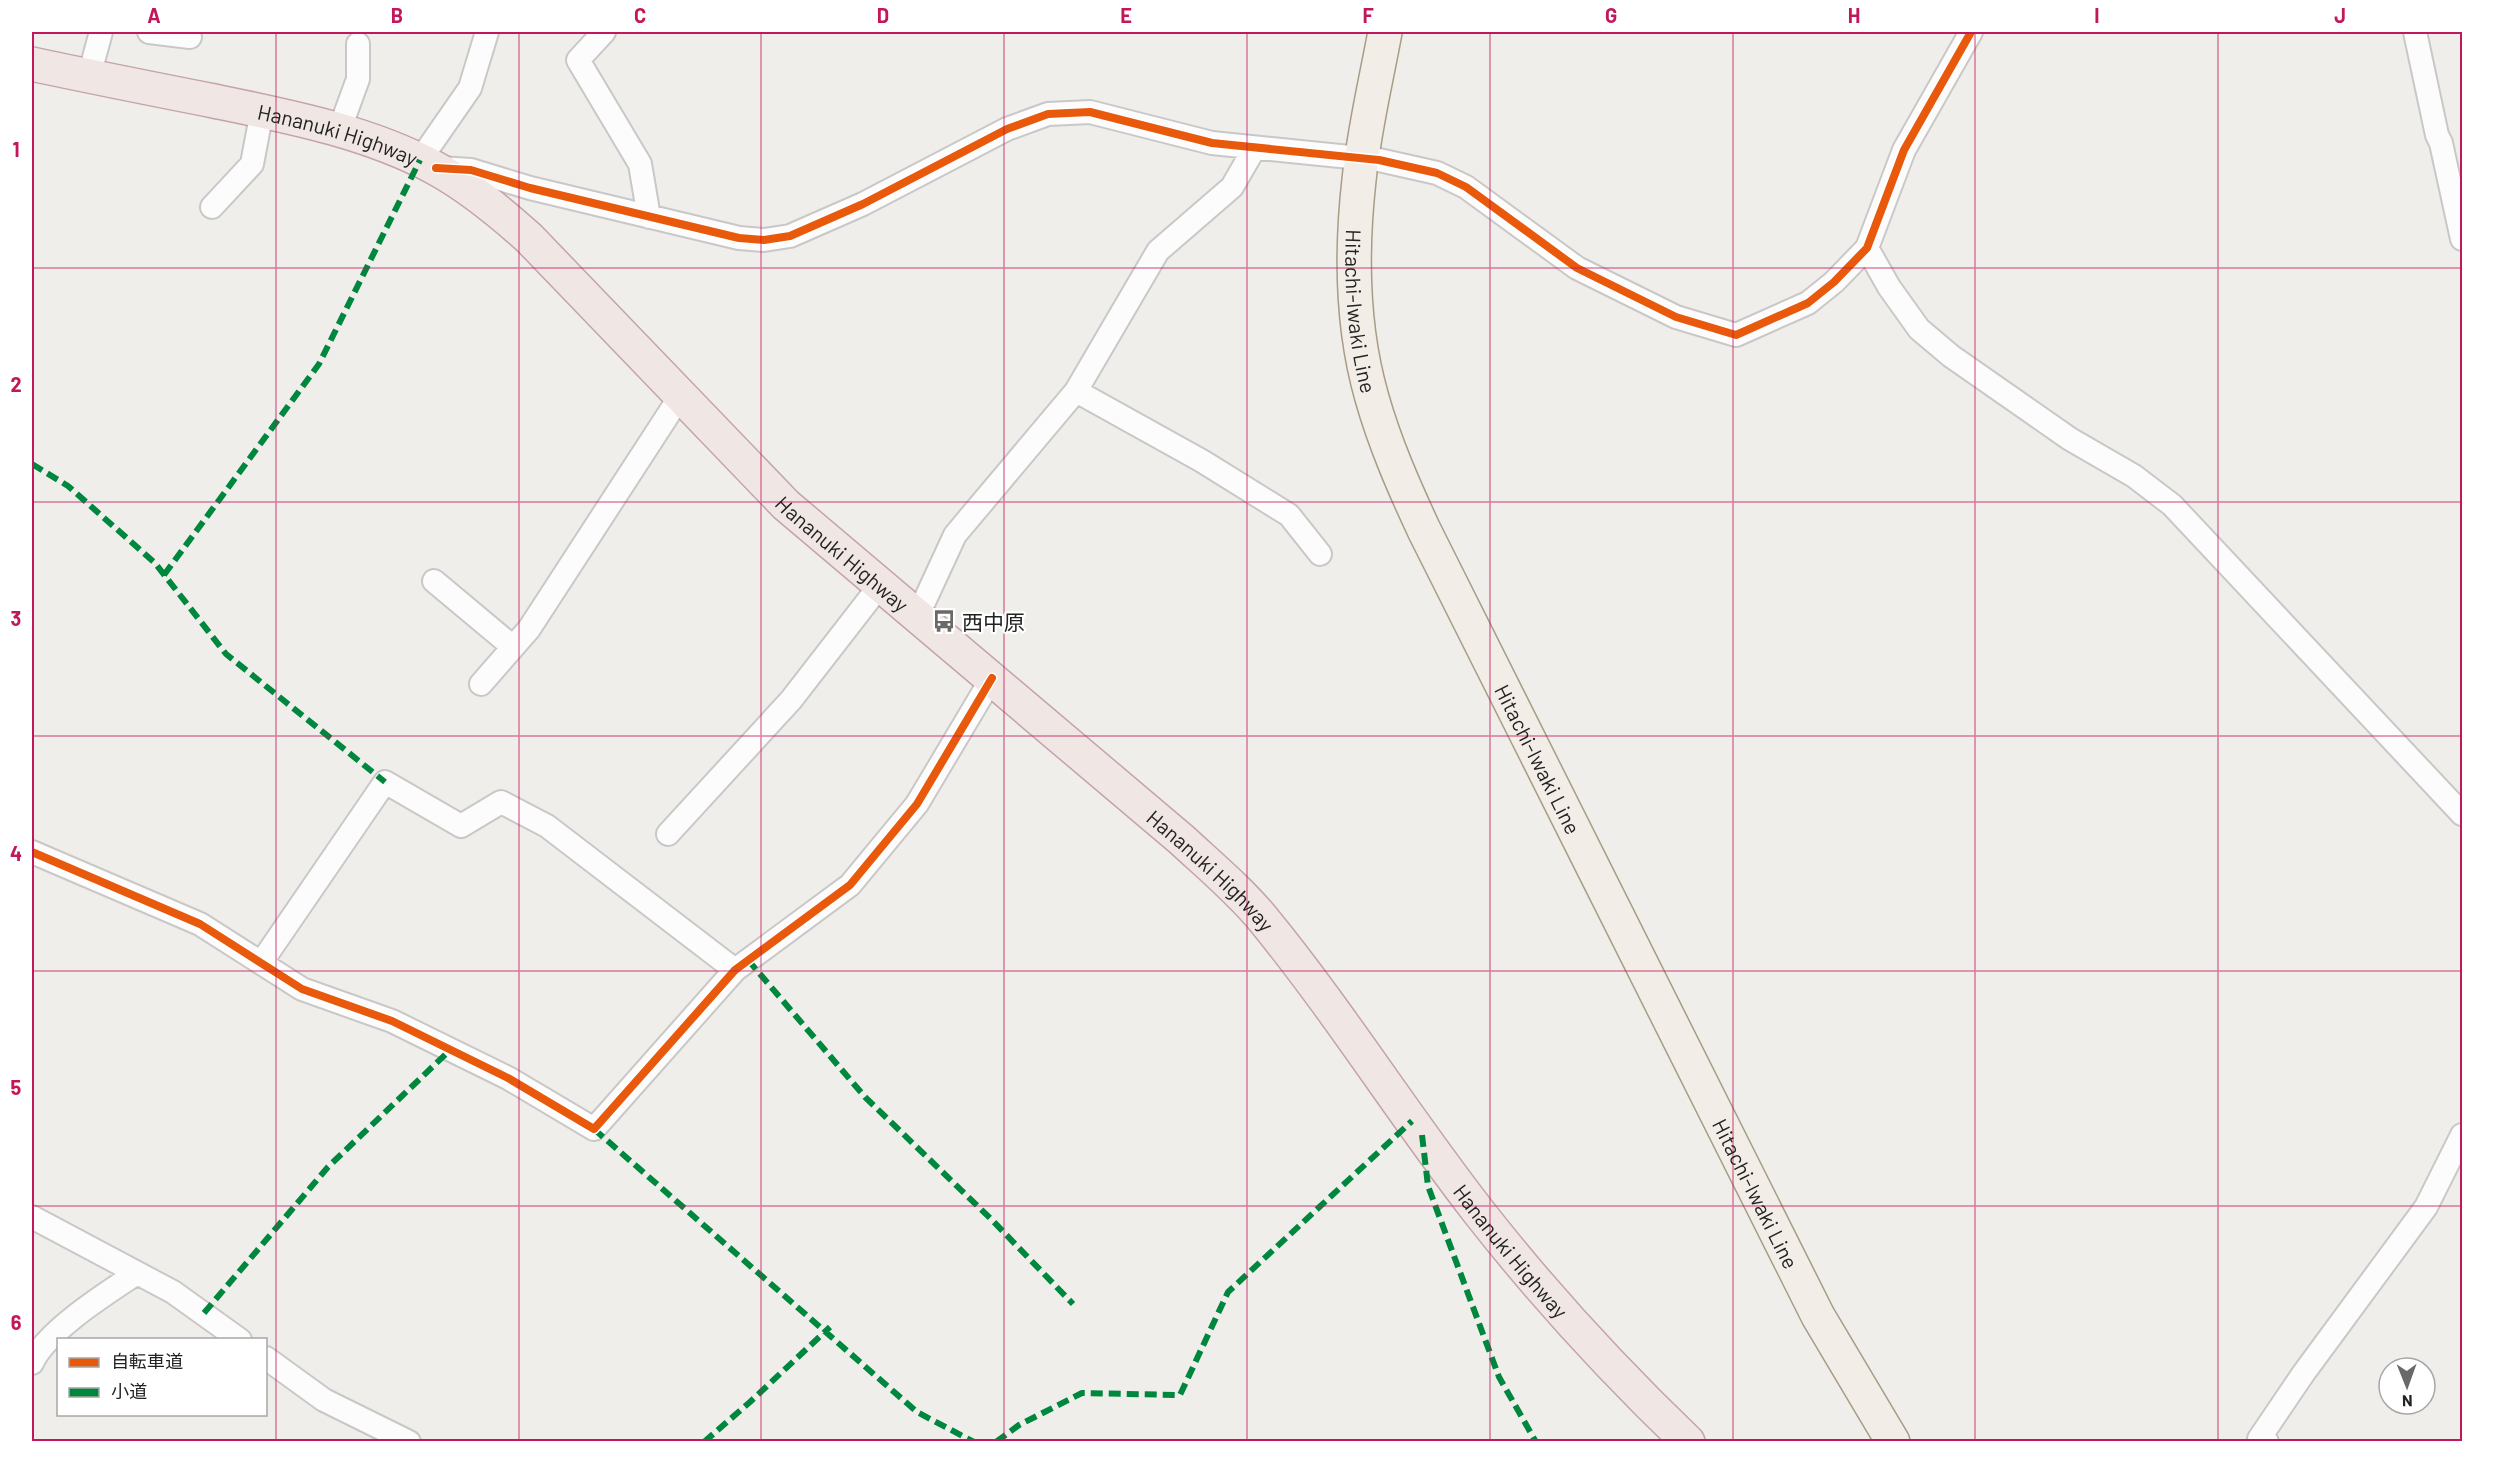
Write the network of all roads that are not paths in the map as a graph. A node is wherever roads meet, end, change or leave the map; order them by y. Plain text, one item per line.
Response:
1 (101, 32) edge
2 (149, 32) edge
3 (486, 32) edge
4 (604, 32) edge
5 (1385, 32) edge
6 (1971, 32) edge
7 (2415, 32) edge
8 (190, 37) dead end
9 (358, 44) dead end
10 (32, 64) edge
11 (89, 76) junction
12 (262, 111) junction
13 (339, 130) junction
14 (1254, 148) junction
15 (1362, 159) junction
16 (428, 164) junction
17 (212, 207) dead end
18 (649, 216) junction
19 (2463, 239) edge
20 (1867, 248) junction
21 (1076, 391) junction
22 (681, 395) junction
23 (1320, 554) dead end
24 (434, 581) dead end
25 (881, 584) junction
26 (918, 615) junction
27 (513, 647) junction
28 (992, 678) junction
29 (481, 684) dead end
30 (2463, 814) edge
31 (668, 834) dead end
32 (32, 852) edge
33 (261, 963) junction
34 (735, 970) junction
35 (2463, 1135) edge
36 (32, 1217) edge
37 (137, 1273) junction
38 (237, 1338) edge
39 (267, 1359) edge
40 (32, 1363) edge
41 (409, 1442) edge
42 (1688, 1442) edge
43 (1893, 1442) edge
44 (2267, 1442) edge

1 - 11 street
2 - 8 street
3 - 16 street
4 - 18 street
5 - 15 main road, Hitachi-Iwaki Line
6 - 20 street
7 - 19 street
9 - 13 street
10 - 11 highway, Hananuki Highway
11 - 12 highway, Hananuki Highway
12 - 13 highway, Hananuki Highway
12 - 17 street
13 - 16 highway, Hananuki Highway
14 - 15 street
14 - 18 street
14 - 21 street
15 - 20 street
15 - 43 main road, Hitachi-Iwaki Line
16 - 18 street
16 - 22 highway, Hananuki Highway
20 - 30 street
21 - 23 street
21 - 26 street
22 - 25 highway, Hananuki Highway
22 - 27 street
24 - 27 street
25 - 26 highway, Hananuki Highway
25 - 31 street
26 - 28 highway, Hananuki Highway
27 - 29 street
28 - 34 street
28 - 42 highway, Hananuki Highway
32 - 33 street
33 - 34 street
33 - 34 street
35 - 44 street
36 - 37 street
37 - 38 street
37 - 40 street
39 - 41 street

